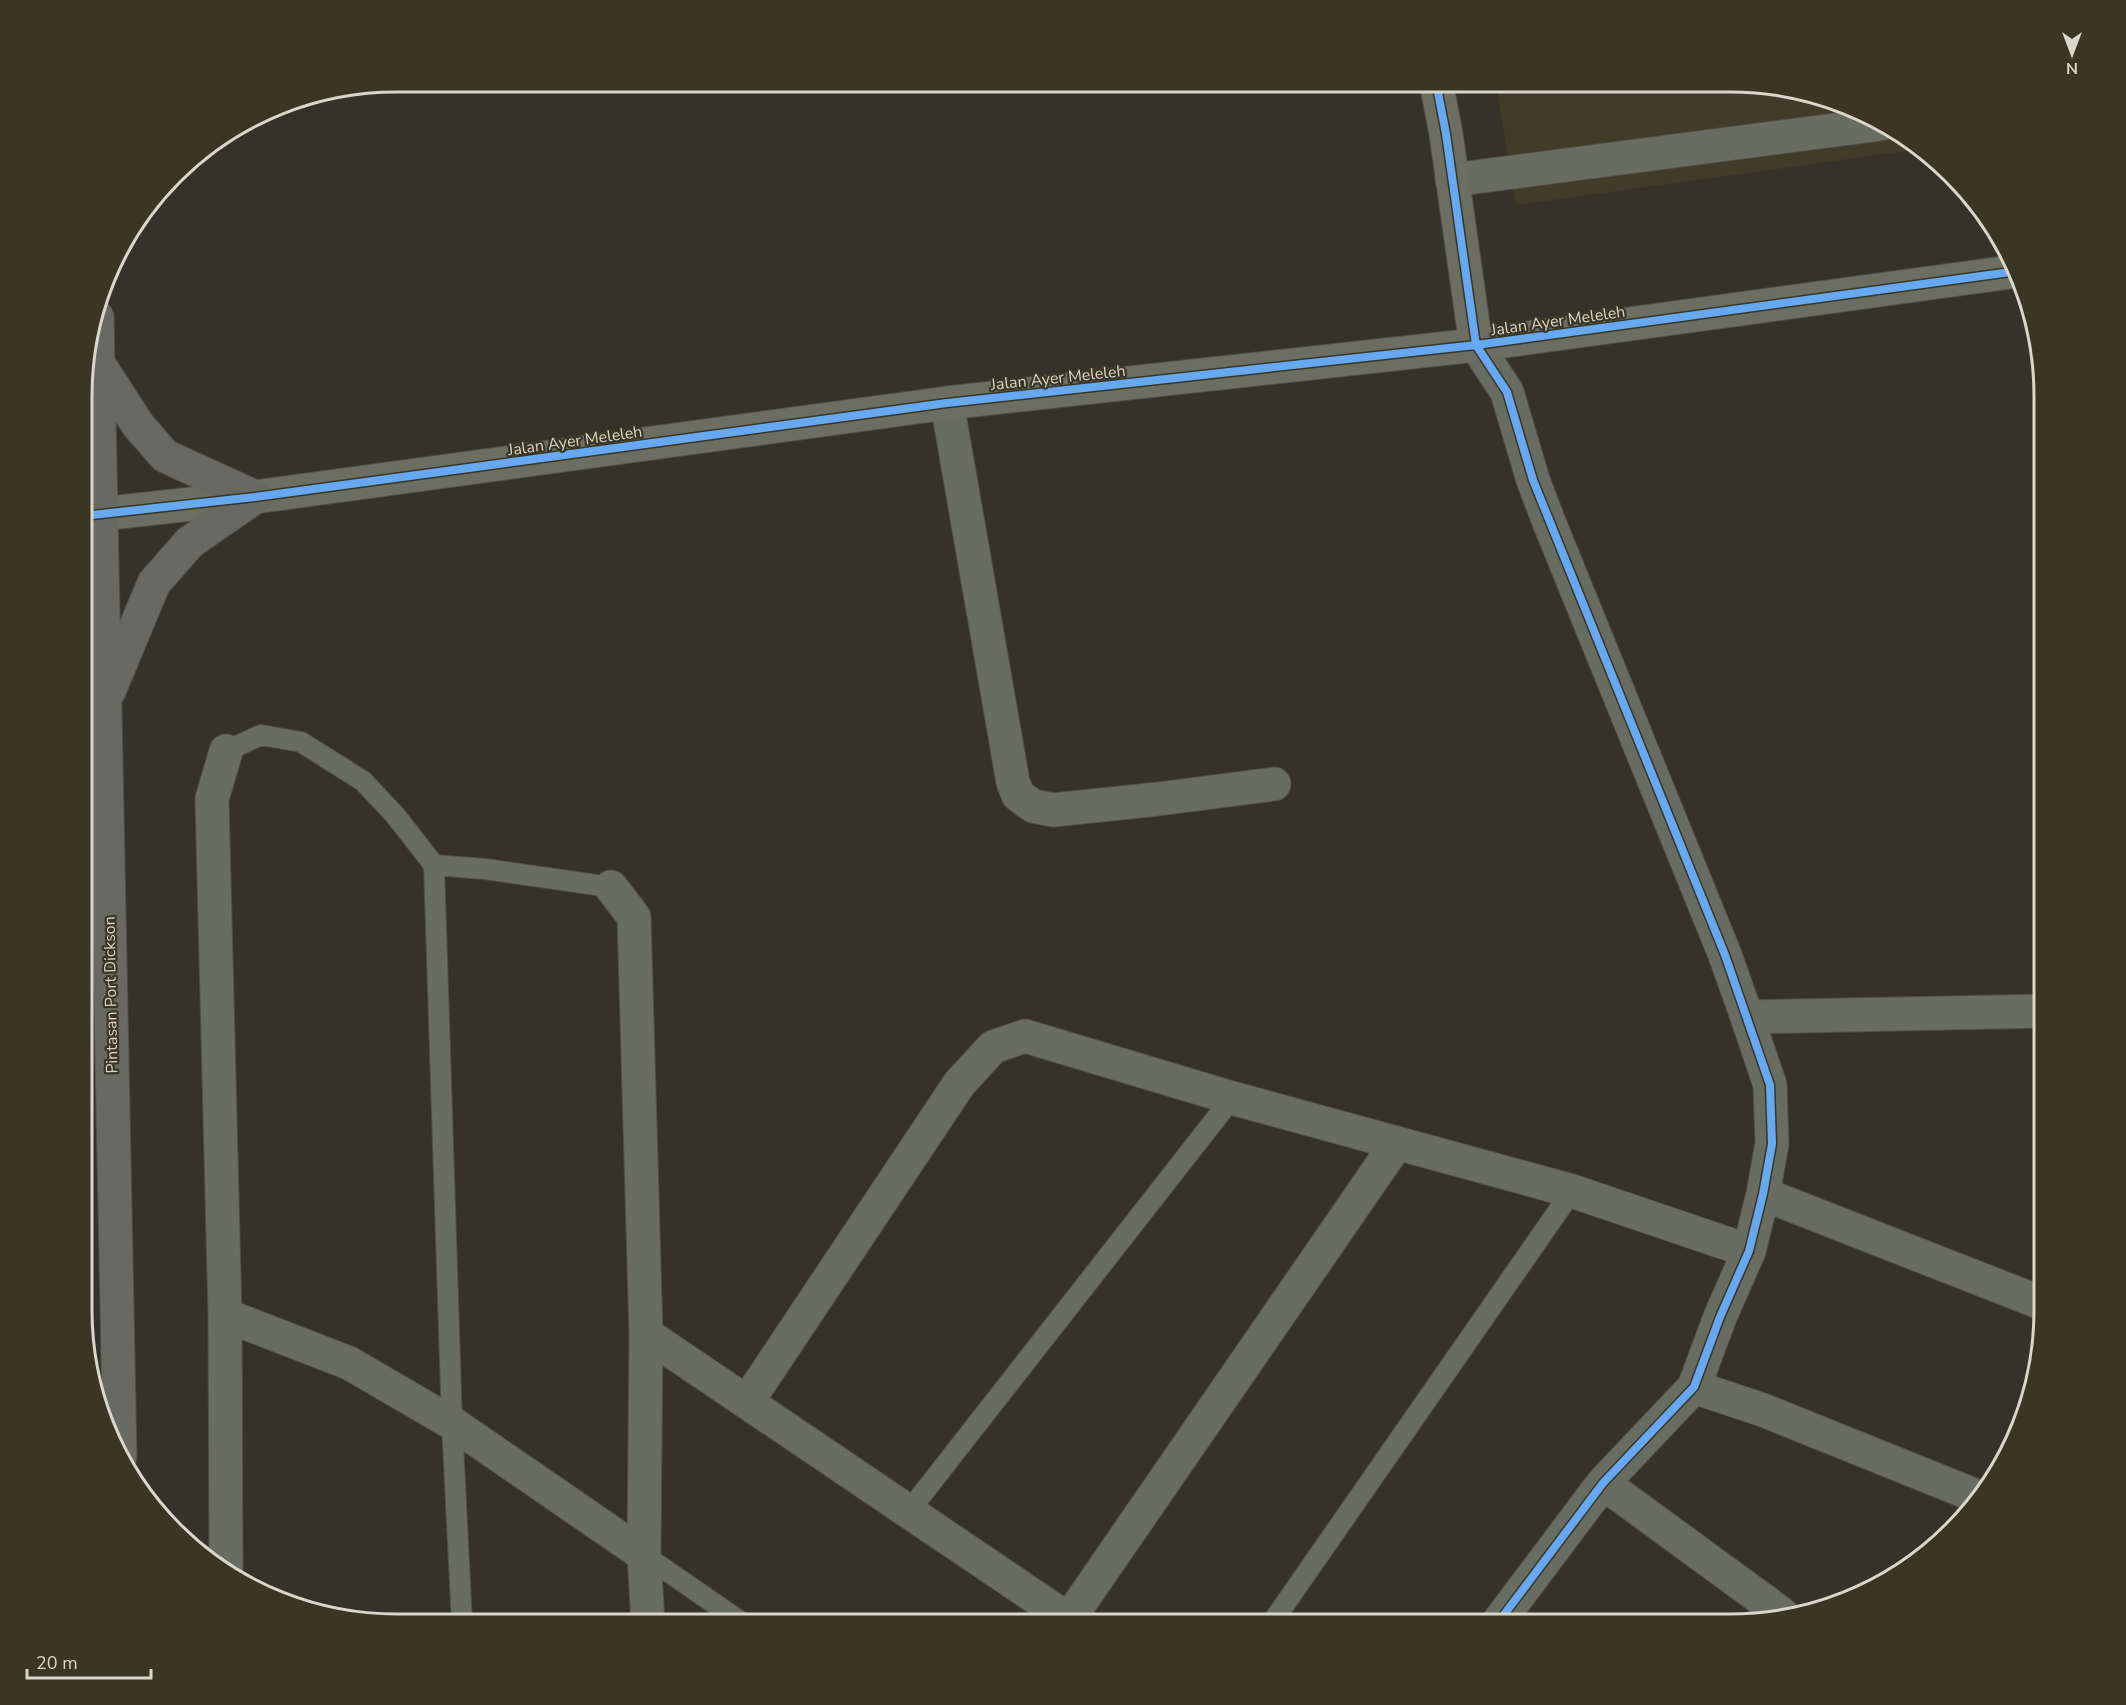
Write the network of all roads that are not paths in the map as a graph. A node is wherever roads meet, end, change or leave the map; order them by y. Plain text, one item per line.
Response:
1 (1438, 92) edge
2 (1870, 125) edge
3 (1452, 180) junction
4 (2008, 272) edge
5 (97, 335) edge
6 (1476, 345) junction
7 (98, 363) junction
8 (947, 403) junction
9 (255, 497) junction
10 (92, 515) edge
11 (103, 706) junction
12 (226, 751) joint
13 (1274, 784) dead end
14 (434, 866) junction
15 (611, 887) joint
16 (2034, 1011) edge
17 (1747, 1017) junction
18 (1232, 1098) junction
19 (1397, 1143) junction
20 (1572, 1191) junction
21 (1762, 1194) junction
22 (1749, 1251) junction
23 (2034, 1300) edge
24 (225, 1315) junction
25 (646, 1334) junction
26 (1694, 1388) junction
27 (747, 1402) junction
28 (452, 1423) junction
29 (120, 1436) edge
30 (1603, 1483) junction
31 (1972, 1494) edge
32 (909, 1511) junction
33 (644, 1555) junction
34 (226, 1561) edge
35 (1776, 1610) edge
36 (462, 1614) edge
37 (647, 1614) edge
38 (731, 1614) edge
39 (1060, 1614) edge
40 (1077, 1614) edge
41 (1278, 1614) edge
42 (1505, 1614) edge

1 - 3 street
2 - 3 street
3 - 6 street
4 - 6 street, Jalan Ayer Meleleh
5 - 7 highway, Pintasan Port Dickson
6 - 8 street, Jalan Ayer Meleleh
6 - 17 street
7 - 9 highway
7 - 10 highway, Pintasan Port Dickson
8 - 9 street, Jalan Ayer Meleleh
8 - 13 street
9 - 10 street, Jalan Ayer Meleleh
9 - 11 highway
10 - 11 highway, Pintasan Port Dickson
11 - 29 highway, Pintasan Port Dickson
12 - 14 lane
12 - 24 street
14 - 15 lane
14 - 28 lane
15 - 25 street
16 - 17 street
17 - 21 street
18 - 19 street
18 - 27 street
18 - 32 lane
19 - 20 street
19 - 40 street
20 - 22 street
20 - 41 lane
21 - 22 street
21 - 23 street
22 - 26 street
24 - 28 street
24 - 34 street
25 - 27 street
25 - 33 street
26 - 30 street
26 - 31 street
27 - 32 street
28 - 33 street
28 - 36 lane
30 - 35 street
30 - 42 street
32 - 39 street
33 - 37 street
33 - 38 lane

